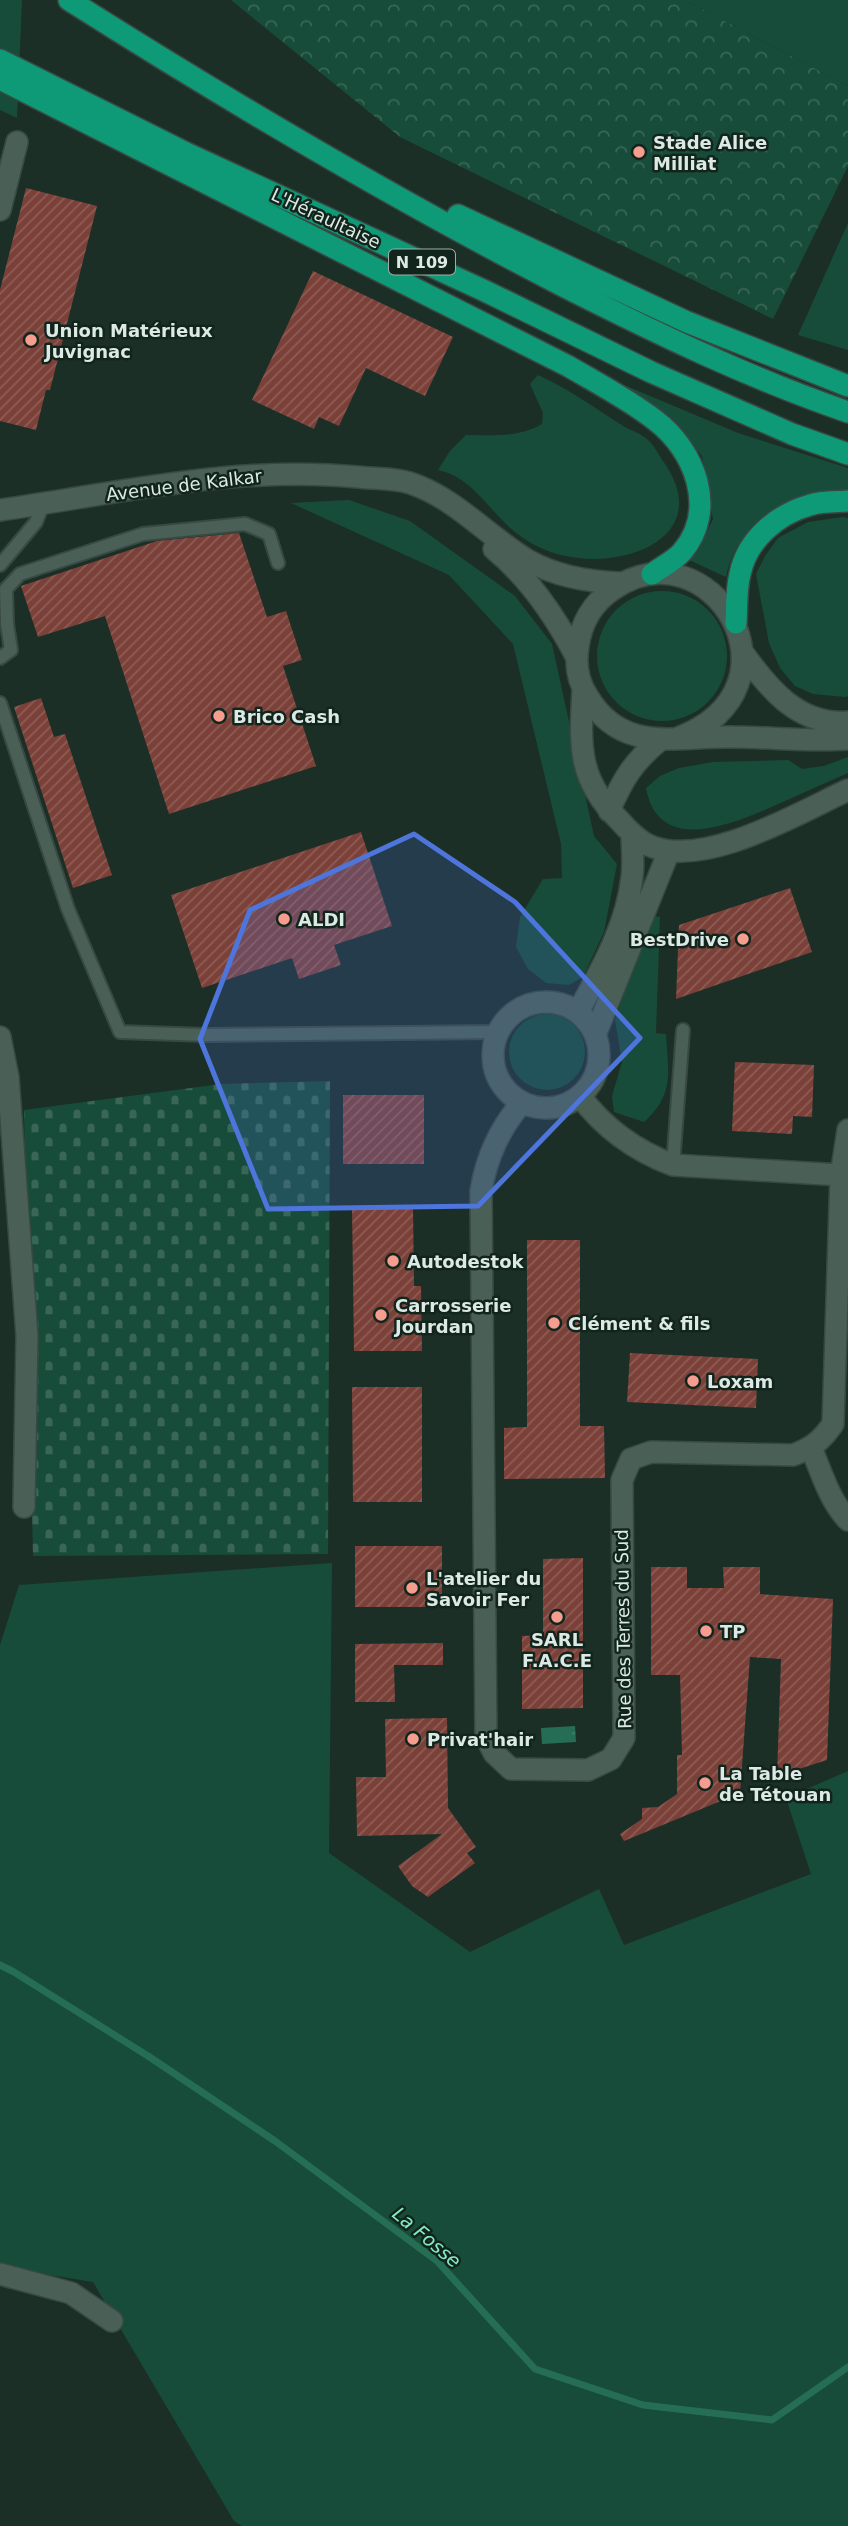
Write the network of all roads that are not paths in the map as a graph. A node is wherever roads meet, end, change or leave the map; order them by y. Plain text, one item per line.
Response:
1 (69, 0) edge
2 (0, 60) edge
3 (0, 79) edge
4 (234, 103) junction
5 (17, 142) dead end
6 (0, 209) edge
7 (848, 386) edge
8 (848, 412) edge
9 (848, 454) edge
10 (368, 478) junction
11 (848, 501) edge
12 (43, 504) junction
13 (0, 510) edge
14 (278, 563) dead end
15 (0, 565) edge
16 (652, 574) junction
17 (621, 583) junction
18 (736, 623) junction
19 (743, 653) junction
20 (576, 656) junction
21 (0, 658) edge
22 (583, 689) junction
23 (0, 703) edge
24 (848, 722) edge
25 (669, 739) junction
26 (848, 739) edge
27 (848, 790) edge
28 (609, 811) junction
29 (632, 834) junction
30 (669, 851) junction
31 (578, 1012) junction
32 (683, 1030) dead end
33 (497, 1032) junction
34 (595, 1035) junction
35 (0, 1037) edge
36 (580, 1096) junction
37 (522, 1103) junction
38 (848, 1130) edge
39 (673, 1165) junction
40 (841, 1175) junction
41 (811, 1448) junction
42 (24, 1507) dead end
43 (848, 1520) edge
44 (0, 2273) edge
45 (112, 2321) dead end

1 - 4 highway, N 109
2 - 9 highway, L'Héraultaise / N 109
3 - 16 highway
4 - 7 highway
4 - 8 highway, N 109
5 - 6 street
10 - 12 street, Avenue de Kalkar
10 - 17 street, Avenue de Kalkar
10 - 20 street, Avenue de Kalkar
11 - 18 highway
12 - 13 street, Avenue de Kalkar
12 - 15 lane
14 - 21 lane
16 - 17 street
16 - 18 street
17 - 20 street
18 - 19 street
19 - 24 street
19 - 25 street
20 - 22 street
22 - 25 street
22 - 28 street
23 - 33 lane
25 - 26 street
25 - 28 street
27 - 30 street
28 - 29 street
29 - 30 street
29 - 31 street
30 - 34 street
31 - 33 street
31 - 34 street
32 - 39 lane
33 - 37 street
34 - 36 street
35 - 42 street
36 - 37 street
36 - 39 street
37 - 41 street, Rue des Terres du Sud
38 - 40 street
39 - 40 street
40 - 41 street
41 - 43 street
44 - 45 street

